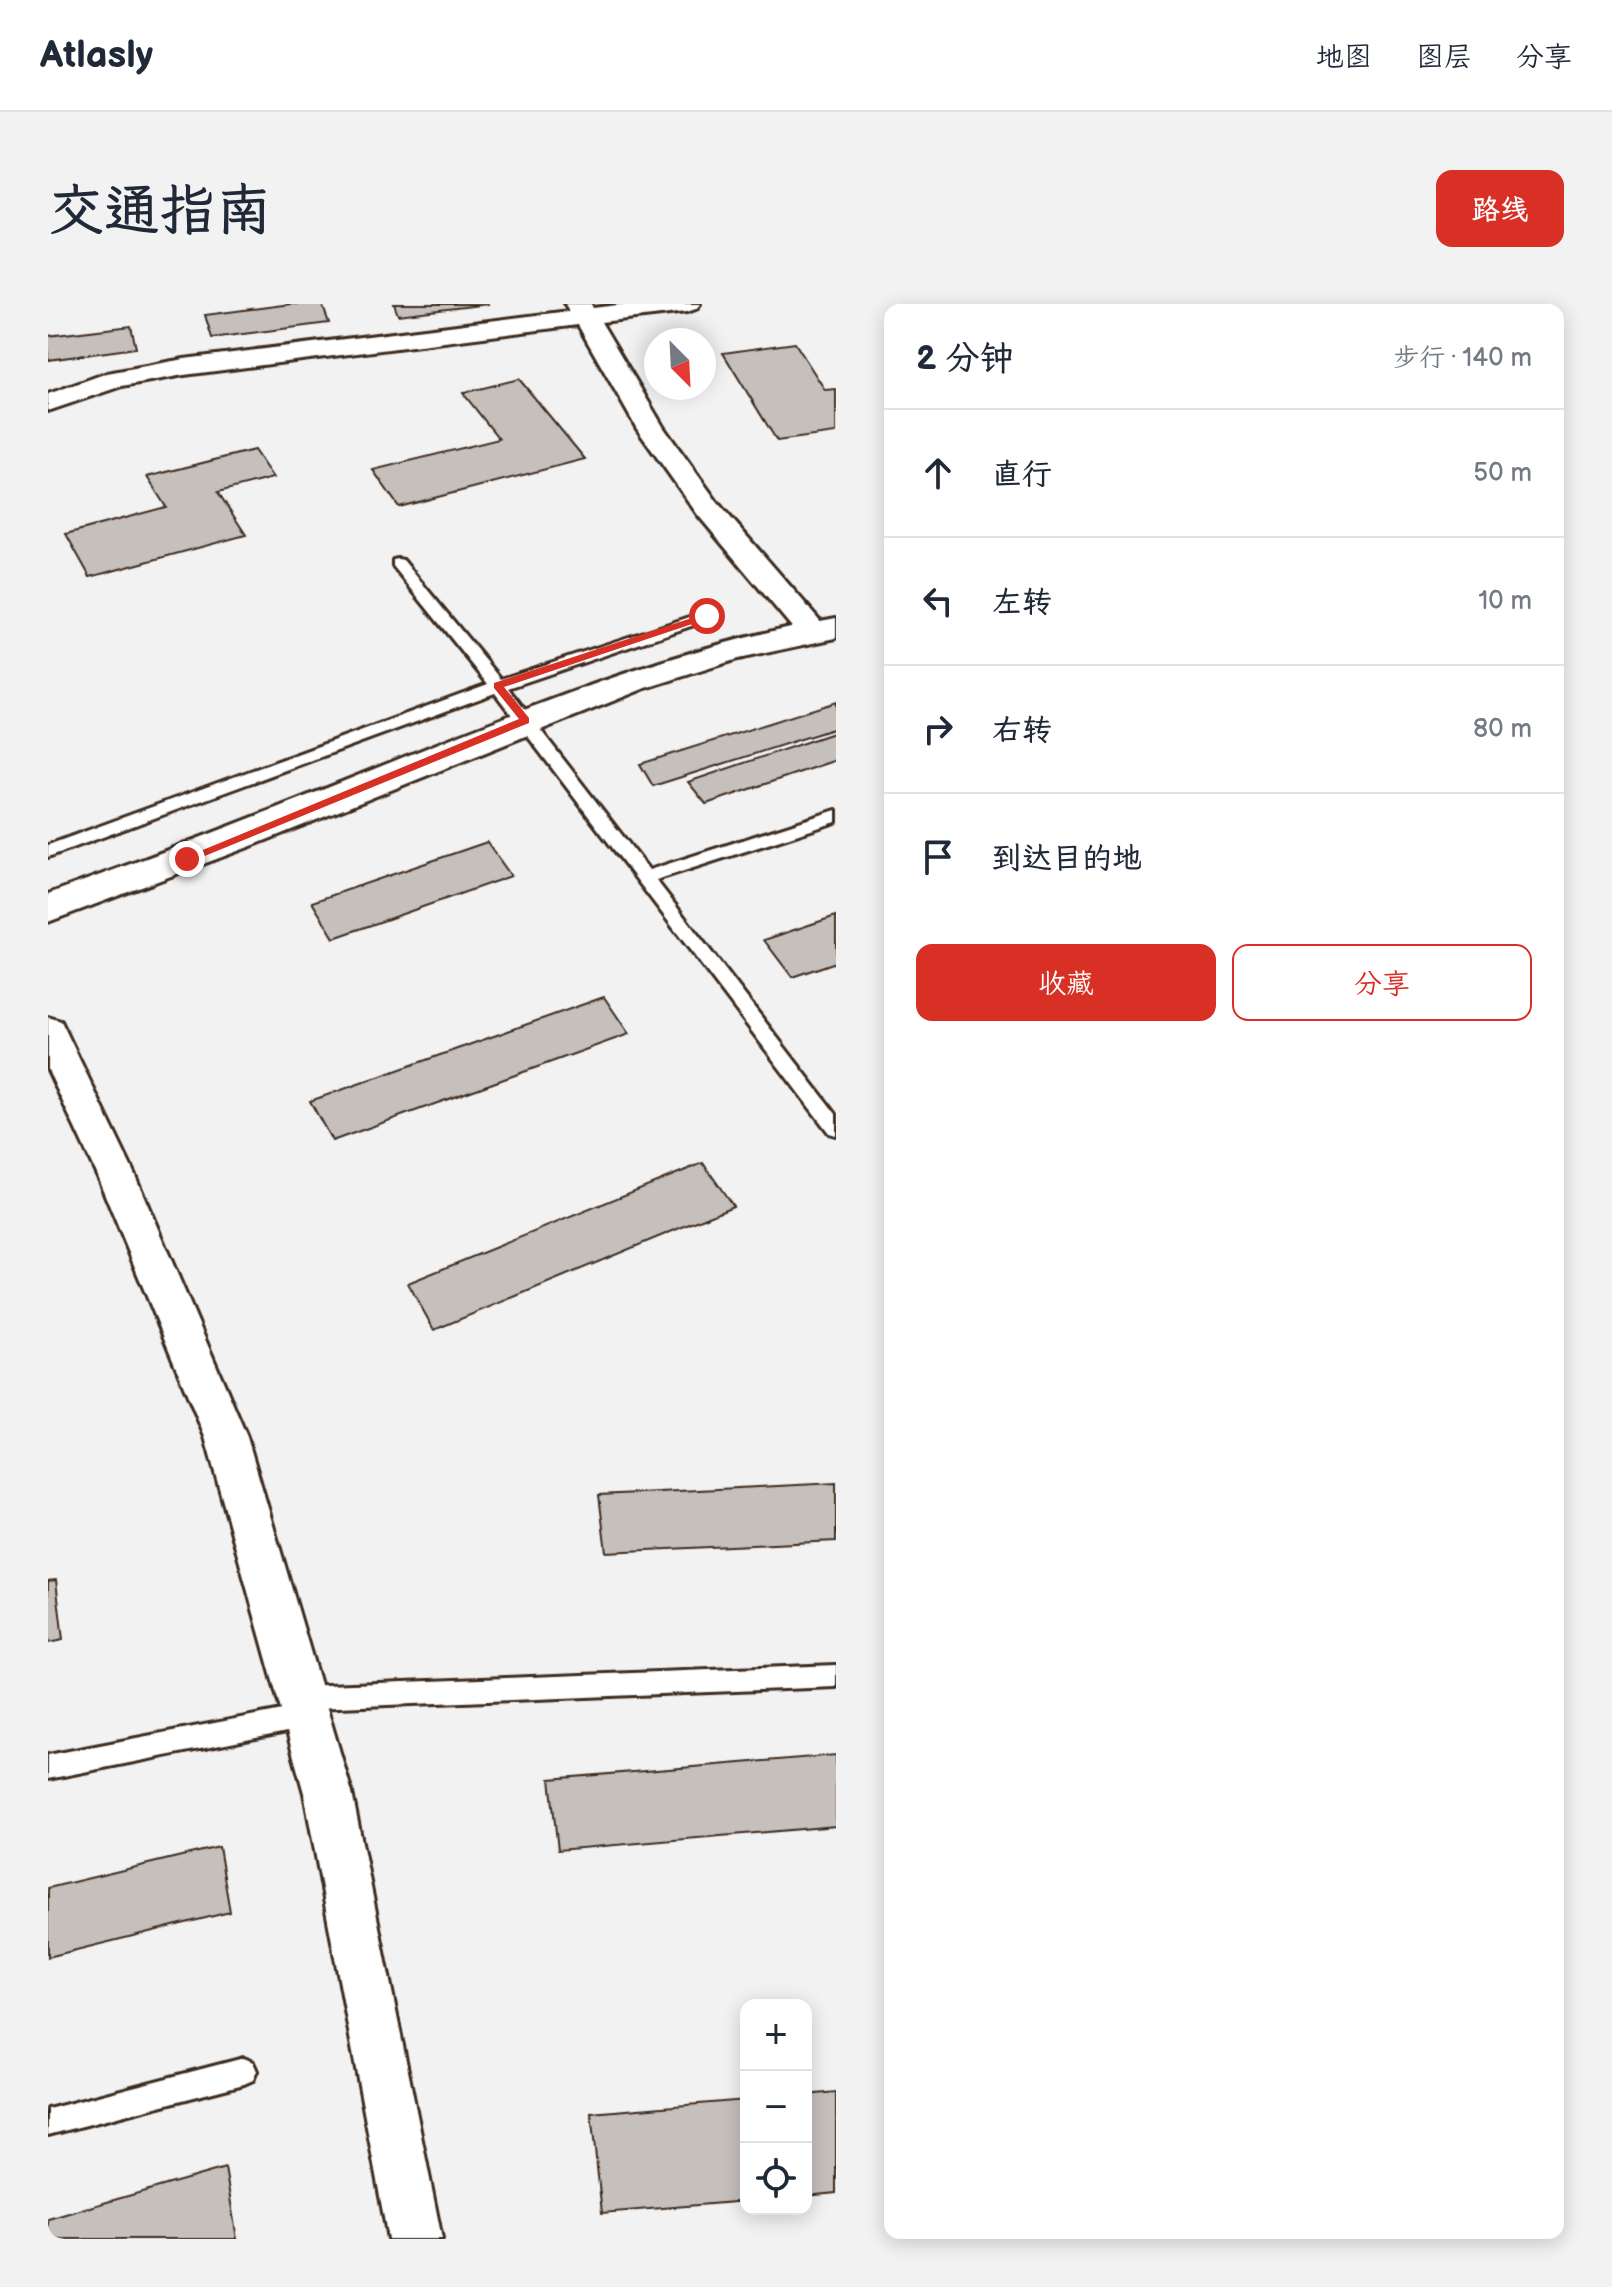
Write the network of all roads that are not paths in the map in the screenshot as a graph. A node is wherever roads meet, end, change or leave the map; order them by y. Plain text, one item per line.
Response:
1 (687, 304) edge
2 (582, 311) edge
3 (48, 403) edge
4 (398, 563) dead end
5 (707, 616) dead end
6 (824, 629) edge
7 (497, 686) junction
8 (526, 721) junction
9 (836, 816) edge
10 (48, 851) edge
11 (645, 877) junction
12 (48, 908) edge
13 (48, 1031) edge
14 (836, 1128) edge
15 (836, 1676) edge
16 (304, 1707) junction
17 (48, 1767) edge
18 (244, 2071) dead end
19 (48, 2122) edge
20 (415, 2239) edge

1 - 2 street
2 - 3 street
2 - 6 street
4 - 7 lane
5 - 7 lane
6 - 8 street
7 - 8 lane
7 - 10 lane
8 - 11 lane
8 - 12 street
9 - 11 lane
11 - 14 lane
13 - 16 street
15 - 16 lane
16 - 17 lane
16 - 20 street
18 - 19 lane

